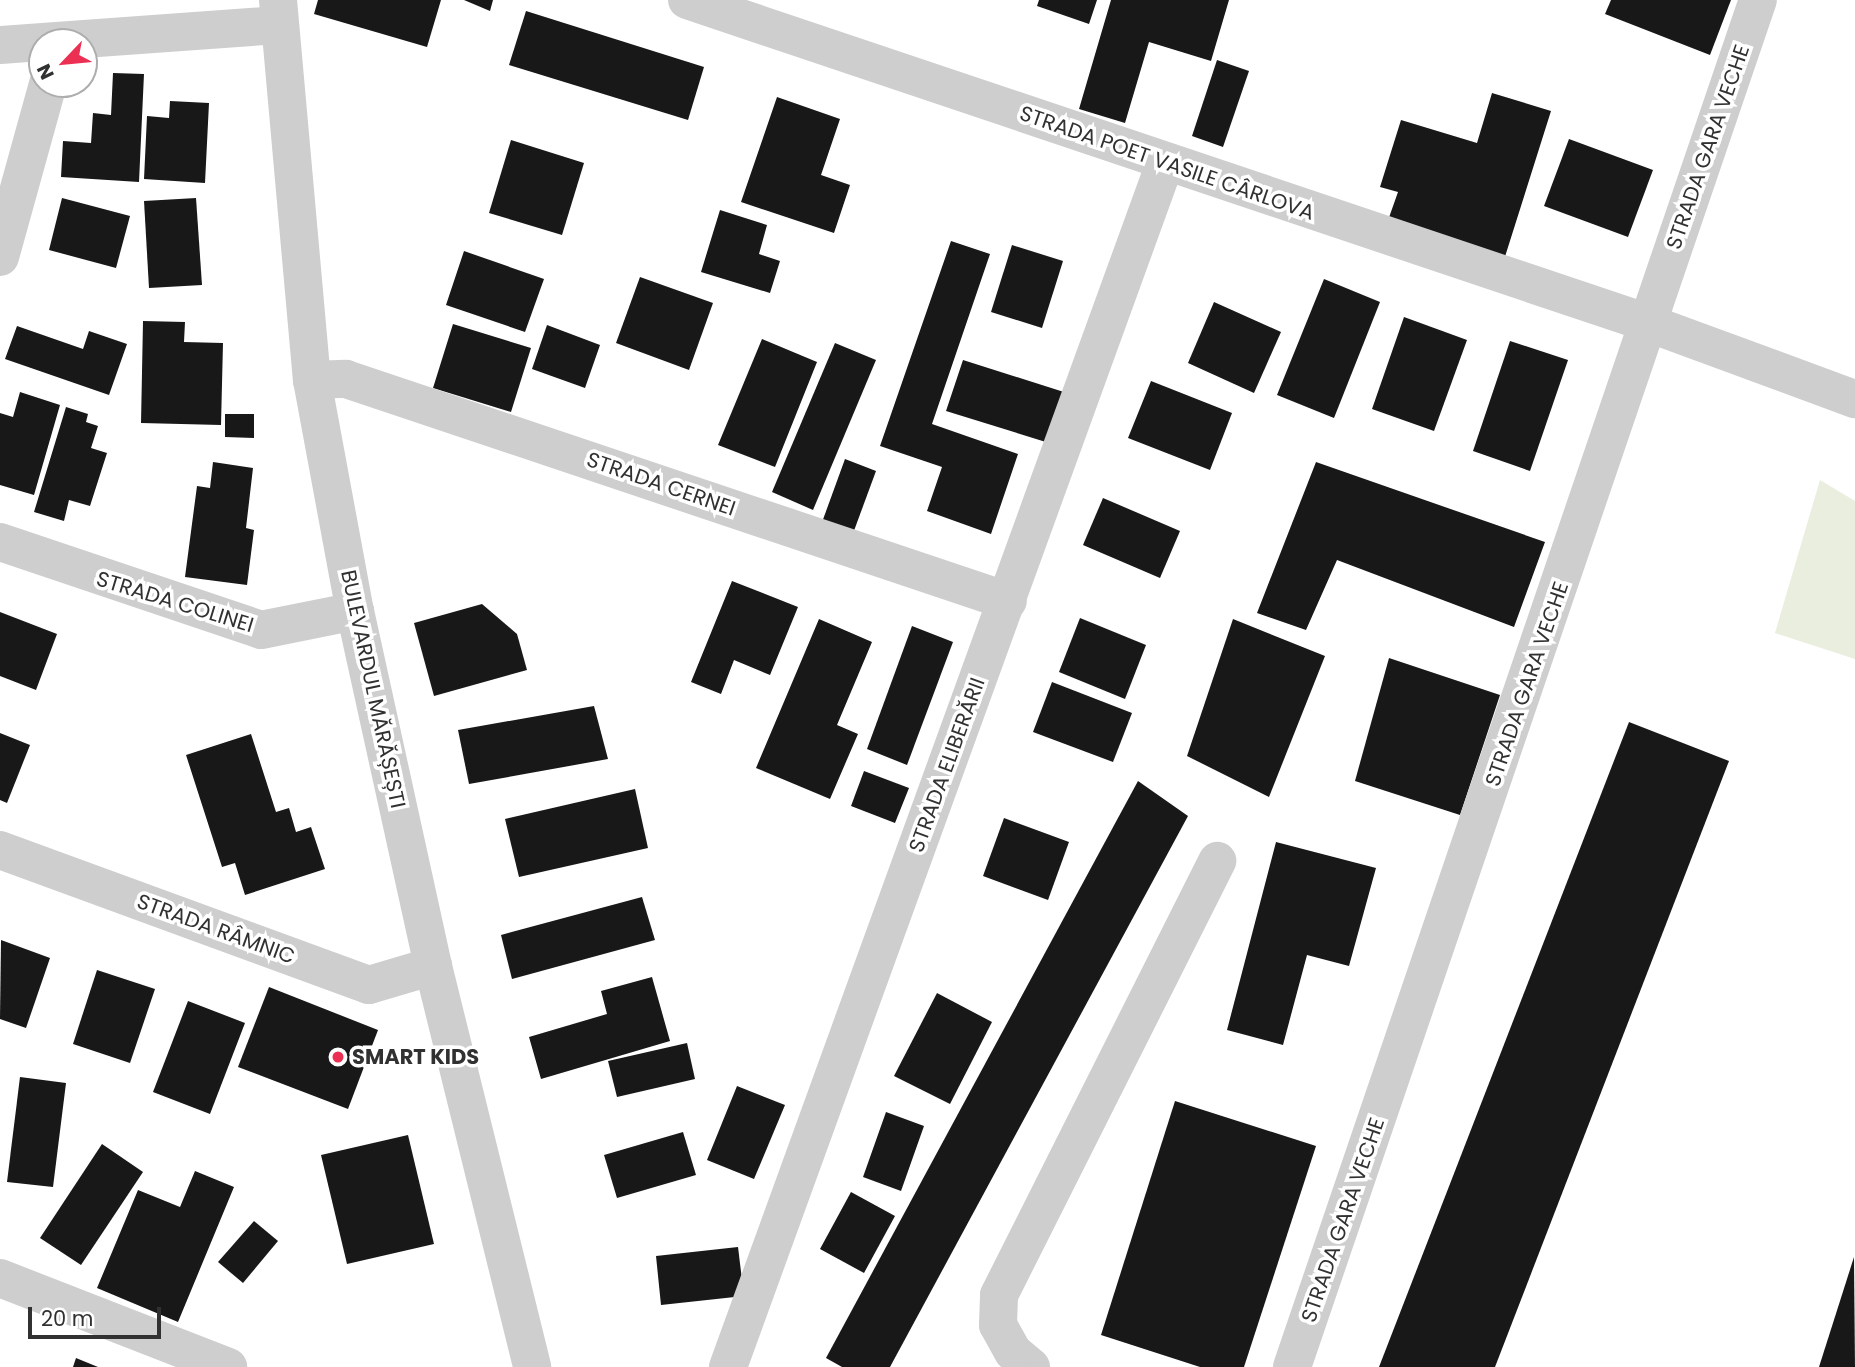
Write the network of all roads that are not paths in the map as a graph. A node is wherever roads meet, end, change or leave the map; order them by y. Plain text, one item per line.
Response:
1 (687, 0) edge
2 (1758, 0) edge
3 (750, 10) edge
4 (278, 13) edge
5 (98, 36) edge
6 (28, 43) edge
7 (0, 45) edge
8 (44, 98) edge
9 (1166, 163) junction
10 (0, 257) edge
11 (1648, 323) junction
12 (312, 380) junction
13 (1855, 399) edge
14 (0, 542) edge
15 (1007, 601) junction
16 (355, 611) junction
17 (0, 849) edge
18 (1217, 861) dead end
19 (433, 966) junction
20 (0, 1278) edge
21 (228, 1367) edge
22 (532, 1367) edge
23 (728, 1367) edge
24 (1031, 1367) edge
25 (1292, 1367) edge

1 - 3 street, STRADA POET VASILE CÂRLOVA
2 - 11 street, STRADA GARA VECHE
3 - 9 street, STRADA POET VASILE CÂRLOVA
4 - 5 street
4 - 12 street, BULEVARDUL MĂRĂȘEȘTI
6 - 7 street
8 - 10 street
9 - 11 street, STRADA POET VASILE CÂRLOVA
9 - 15 street, STRADA ELIBERĂRII
11 - 13 street, STRADA POET VASILE CÂRLOVA
11 - 25 street, STRADA GARA VECHE
12 - 15 street, STRADA CERNEI
12 - 16 street, BULEVARDUL MĂRĂȘEȘTI
14 - 16 street, STRADA COLINEI
15 - 23 street, STRADA ELIBERĂRII
16 - 19 street, BULEVARDUL MĂRĂȘEȘTI
17 - 19 street, STRADA RÂMNIC
18 - 24 street
19 - 22 street, BULEVARDUL MĂRĂȘEȘTI
20 - 21 street

